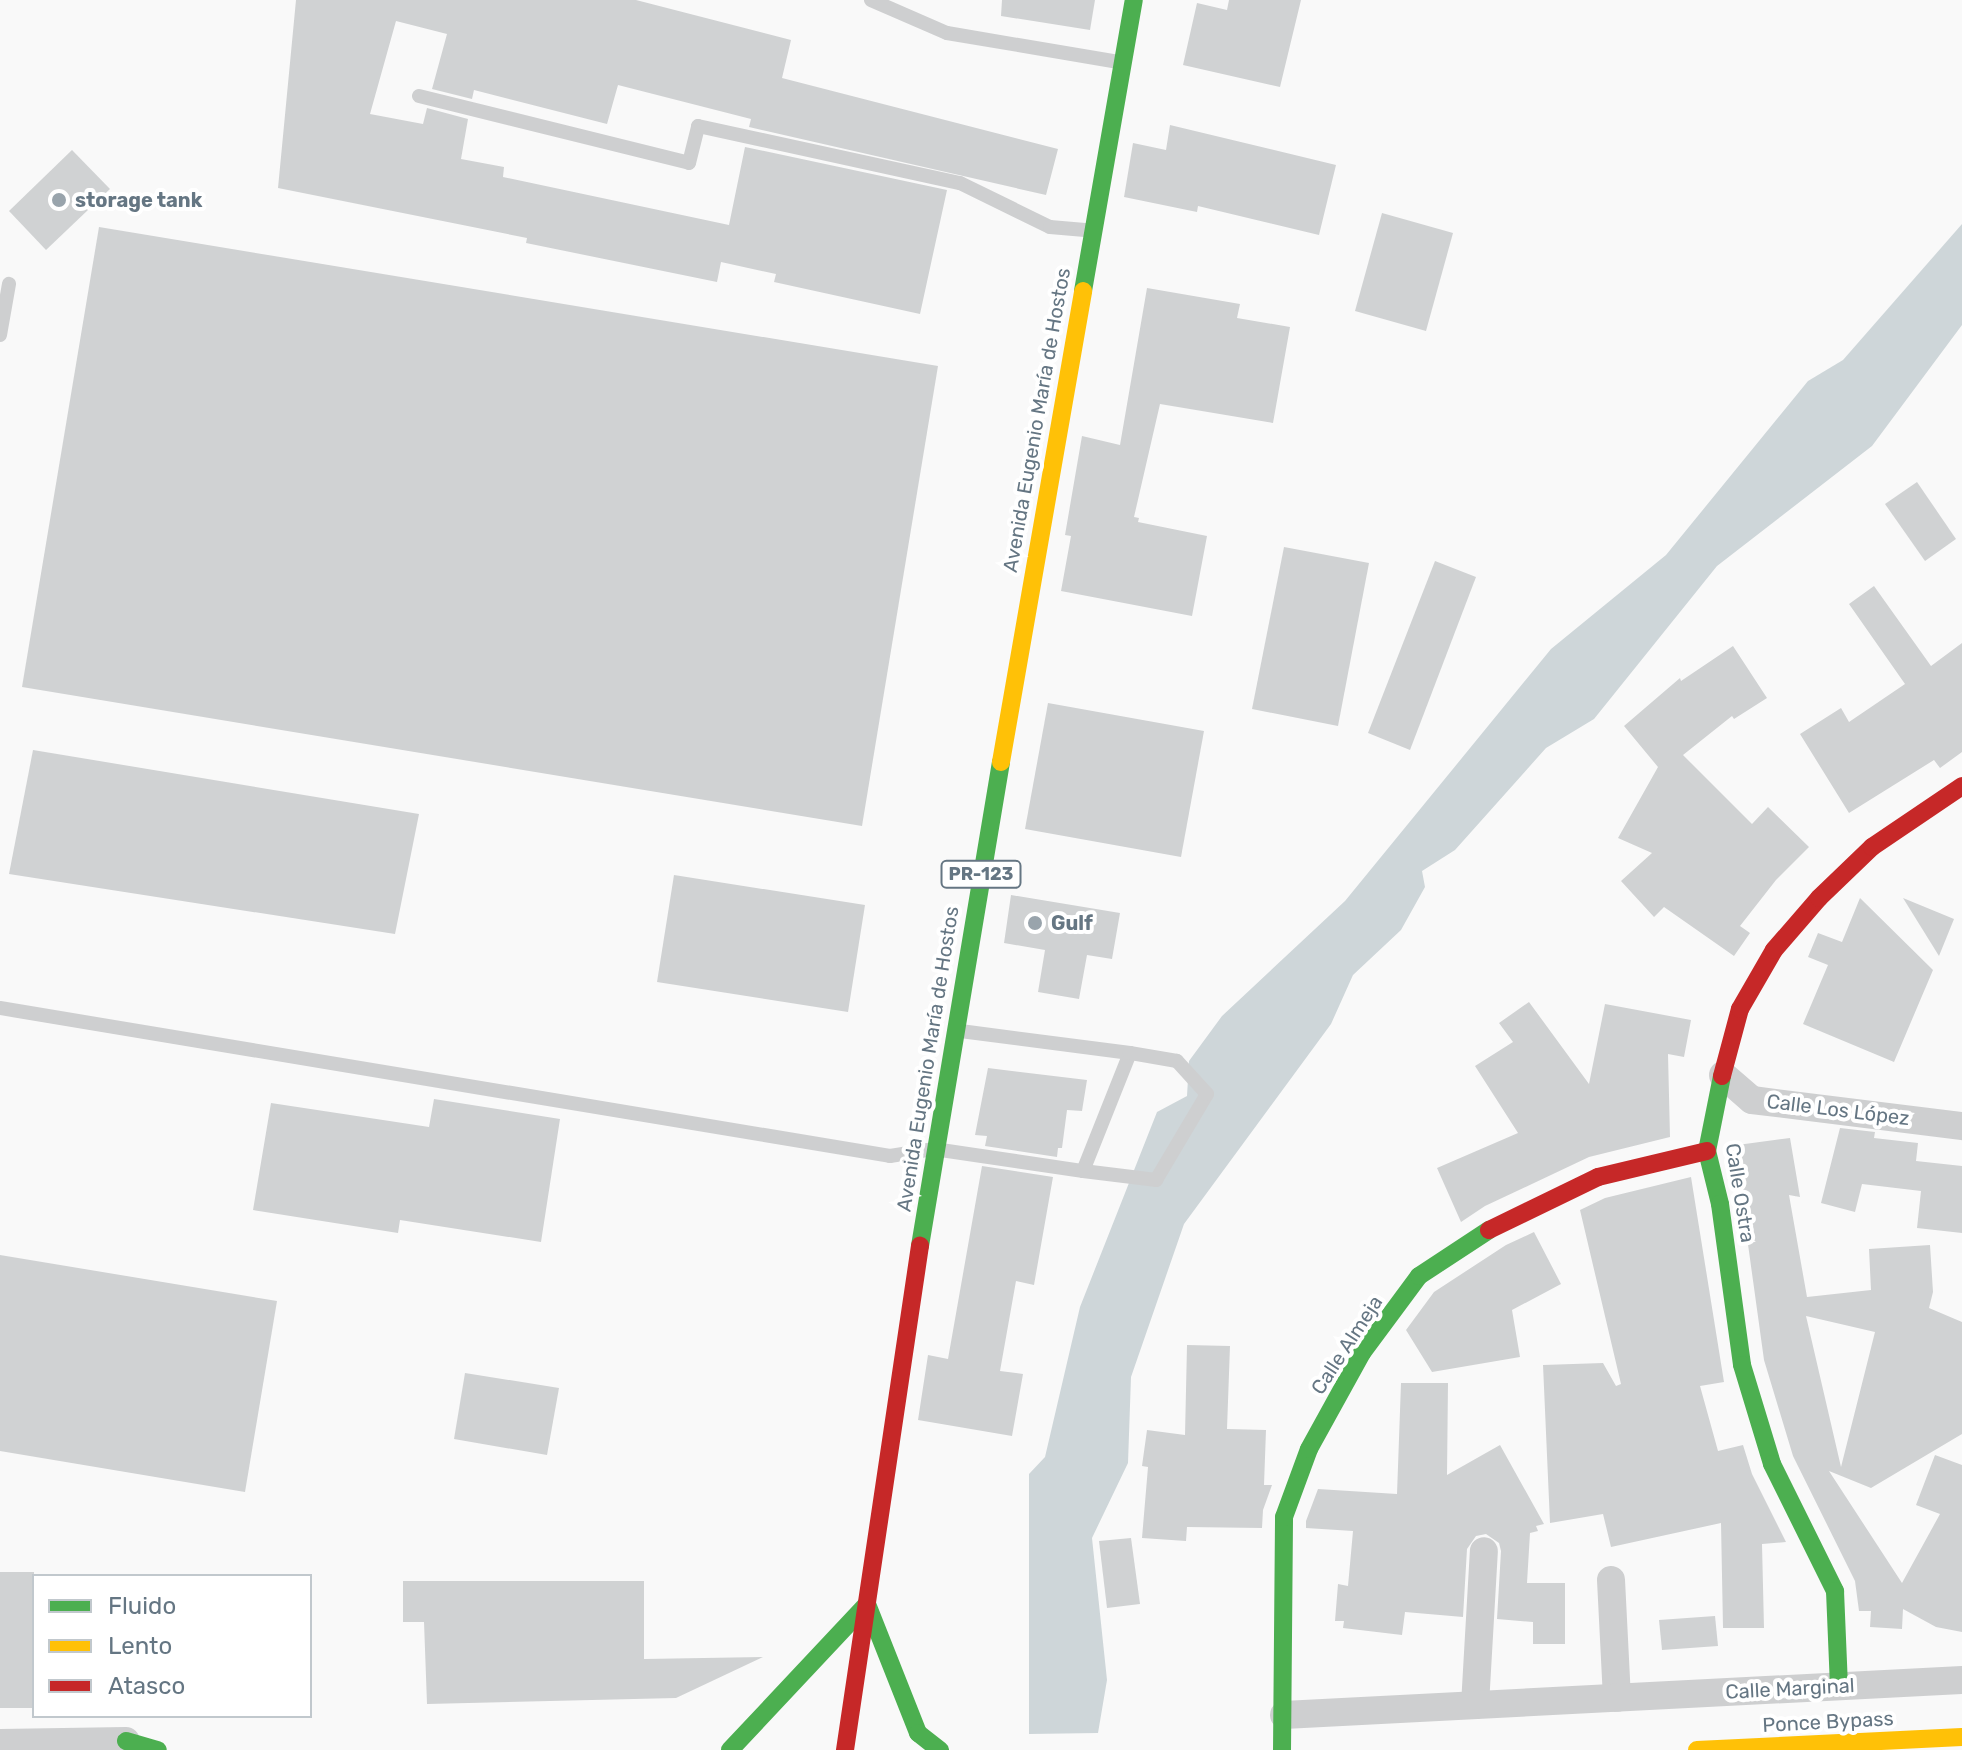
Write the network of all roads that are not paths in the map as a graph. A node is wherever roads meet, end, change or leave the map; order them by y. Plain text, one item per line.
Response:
1 (871, 0) edge
2 (1134, 0) edge
3 (1122, 62) junction
4 (419, 96) dead end
5 (1093, 230) junction
6 (9, 284) dead end
7 (0, 335) edge
8 (1962, 786) edge
9 (0, 1008) edge
10 (955, 1030) junction
11 (1130, 1053) junction
12 (1723, 1075) junction
13 (1962, 1126) edge
14 (934, 1149) junction
15 (1707, 1151) junction
16 (1083, 1171) junction
17 (1484, 1551) dead end
18 (1611, 1580) dead end
19 (867, 1604) junction
20 (1962, 1680) edge
21 (1839, 1687) junction
22 (1617, 1698) junction
23 (1475, 1705) junction
24 (1284, 1715) junction
25 (1962, 1737) edge
26 (126, 1741) joint
27 (0, 1743) edge
28 (158, 1750) edge
29 (730, 1750) edge
30 (845, 1750) edge
31 (940, 1750) edge
32 (1282, 1750) edge
33 (1697, 1750) edge

1 - 3 lane
2 - 3 main road, Avenida Eugenio María de Hostos / PR-123
3 - 5 main road, Avenida Eugenio María de Hostos / PR-123
4 - 5 lane
5 - 10 main road, Avenida Eugenio María de Hostos / PR-123
6 - 7 lane
8 - 12 main road, Calle Ostra
9 - 14 lane
10 - 11 lane
10 - 14 main road, Avenida Eugenio María de Hostos / PR-123
11 - 16 lane
11 - 16 lane
12 - 13 street, Calle Los López
12 - 15 main road, Calle Ostra
14 - 16 lane
14 - 19 main road, Avenida Eugenio María de Hostos / PR-123
15 - 21 main road, Calle Ostra
15 - 24 main road, Calle Almeja
17 - 23 street
18 - 22 street
19 - 29 main road
19 - 30 main road, Avenida Eugenio María de Hostos / PR-123
19 - 31 main road
20 - 21 street, Calle Marginal
21 - 22 street, Calle Marginal
22 - 23 street, Calle Marginal
23 - 24 street, Calle Marginal
24 - 32 main road, Calle Almeja
25 - 33 main road, Ponce Bypass
26 - 27 street
26 - 28 main road

